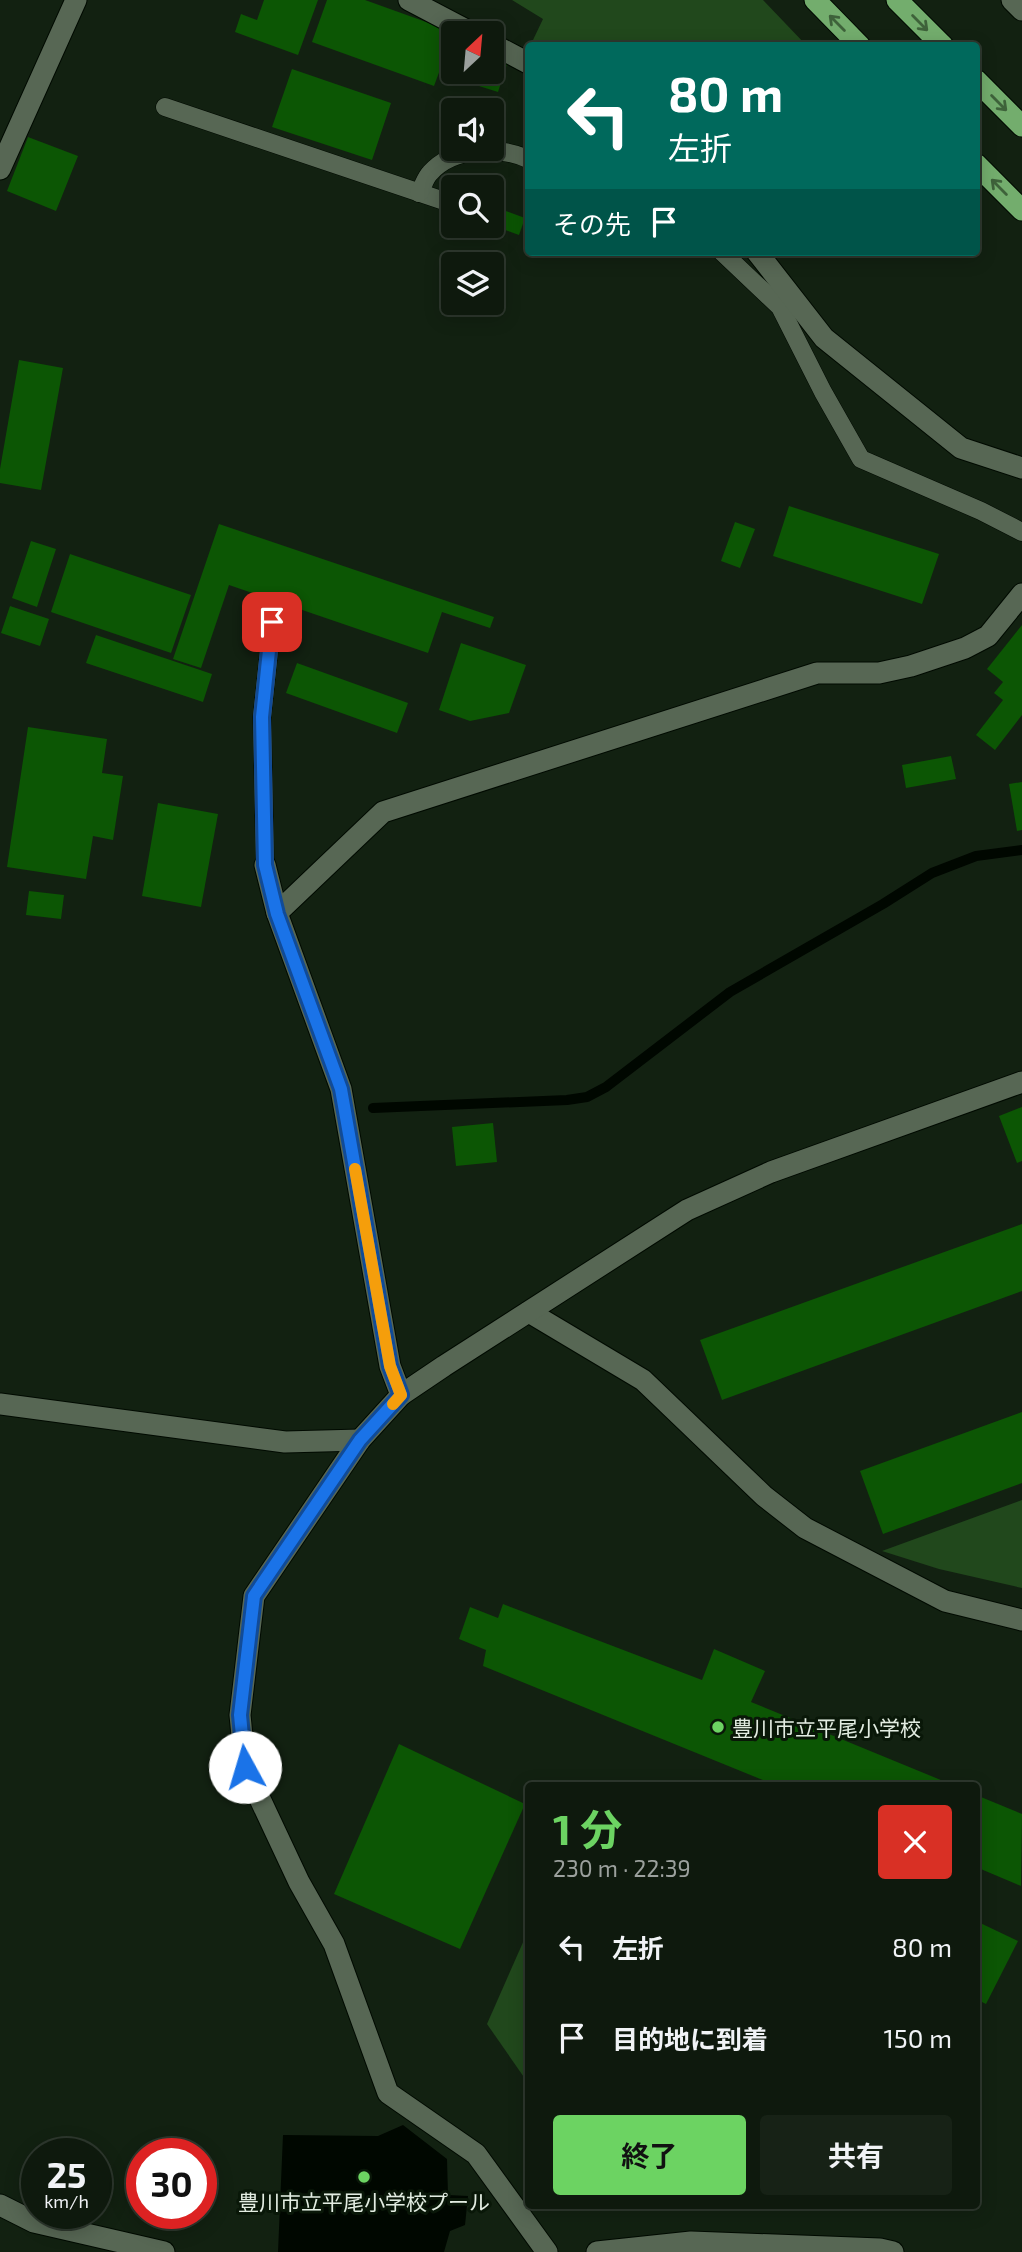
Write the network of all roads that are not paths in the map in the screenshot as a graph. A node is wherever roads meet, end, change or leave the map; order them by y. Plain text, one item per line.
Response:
1 (76, 0) edge
2 (409, 0) edge
3 (815, 0) edge
4 (897, 0) edge
5 (1012, 0) edge
6 (1022, 10) edge
7 (449, 21) edge
8 (856, 42) edge
9 (939, 42) edge
10 (504, 50) edge
11 (525, 61) edge
12 (980, 84) edge
13 (165, 107) dead end
14 (1022, 126) edge
15 (525, 158) edge
16 (980, 168) edge
17 (0, 169) edge
18 (419, 193) junction
19 (441, 200) edge
20 (1022, 210) edge
21 (726, 256) edge
22 (760, 256) edge
23 (1022, 468) edge
24 (1022, 532) edge
25 (1022, 593) edge
26 (272, 622) dead end
27 (265, 865) joint
28 (277, 914) junction
29 (1022, 1083) edge
30 (529, 1312) junction
31 (401, 1395) junction
32 (0, 1404) edge
33 (360, 1440) junction
34 (1022, 1620) edge
35 (0, 2205) edge
36 (164, 2252) edge
37 (547, 2252) edge
38 (597, 2252) edge
39 (893, 2252) edge

1 - 17 street
2 - 7 street
8 -> 3 highway
4 -> 9 highway
5 - 6 street
10 - 11 street
12 -> 14 highway
13 - 18 lane
15 - 18 lane
20 -> 16 highway
18 - 19 lane
21 - 24 lane
22 - 23 street
25 - 28 street
26 - 27 lane
27 - 28 street
28 - 31 street
29 - 30 street
30 - 31 street
30 - 34 street
31 - 33 street
32 - 33 street
33 - 37 street
35 - 36 street
38 - 39 street

